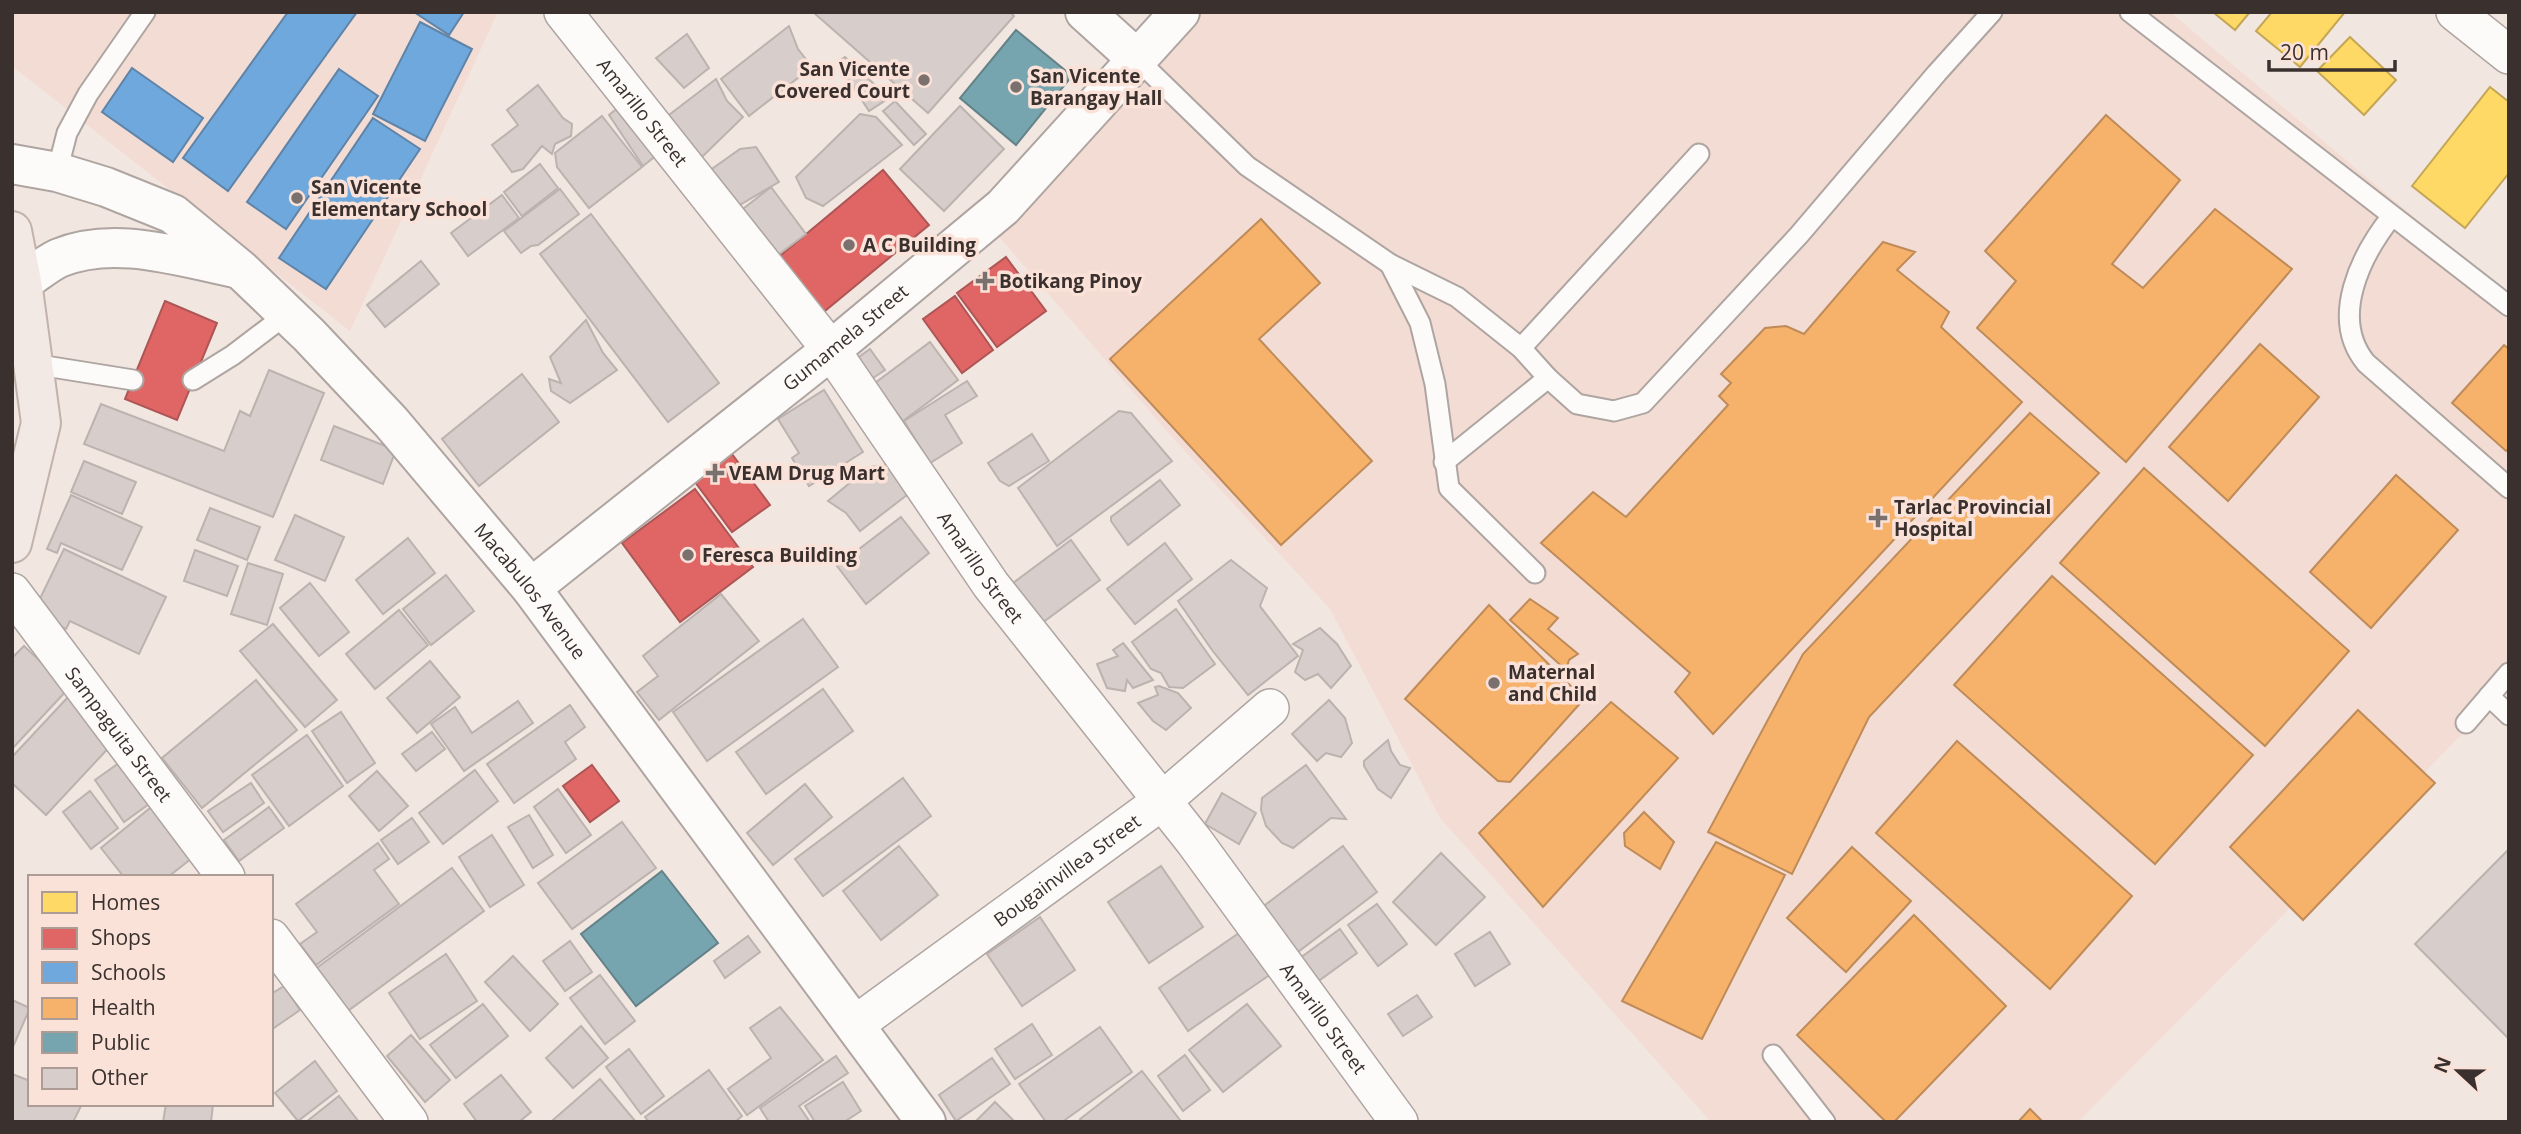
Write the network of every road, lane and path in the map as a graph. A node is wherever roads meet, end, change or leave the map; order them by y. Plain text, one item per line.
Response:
1 (145, 12) edge
2 (563, 12) edge
3 (1085, 12) edge
4 (1180, 12) edge
5 (1992, 12) edge
6 (2130, 12) edge
7 (2455, 12) edge
8 (2509, 55) edge
9 (1137, 59) junction
10 (1699, 154) dead end
11 (12, 164) edge
12 (57, 172) junction
13 (2392, 216) junction
14 (12, 231) edge
15 (1390, 264) junction
16 (241, 270) junction
17 (22, 282) junction
18 (2509, 306) edge
19 (287, 314) junction
20 (1521, 348) junction
21 (831, 350) junction
22 (33, 363) junction
23 (1548, 378) junction
24 (133, 380) dead end
25 (193, 380) dead end
26 (1444, 462) junction
27 (2509, 488) edge
28 (12, 543) edge
29 (1535, 573) dead end
30 (531, 588) junction
31 (12, 592) edge
32 (2509, 673) edge
33 (2489, 696) junction
34 (1270, 708) dead end
35 (2509, 715) edge
36 (2466, 723) dead end
37 (1162, 801) junction
38 (224, 875) edge
39 (273, 941) edge
40 (856, 1024) junction
41 (1773, 1055) dead end
42 (409, 1122) edge
43 (926, 1122) edge
44 (1399, 1122) edge
45 (1825, 1122) edge

1 - 12 lane
2 - 21 street, Amarillo Street
3 - 9 street
4 - 9 street, Gumamela Street
5 - 23 lane
6 - 13 lane
7 - 8 street
9 - 15 lane
9 - 21 street, Gumamela Street
10 - 20 lane
11 - 12 street, Macabulos Avenue
12 - 16 street, Macabulos Avenue
13 - 18 lane
13 - 27 lane
14 - 17 highway
15 - 20 lane
15 - 26 lane
16 - 17 street
16 - 19 street, Macabulos Avenue
17 - 22 highway
19 - 25 lane
19 - 30 street, Macabulos Avenue
20 - 23 lane
21 - 30 street, Gumamela Street
21 - 37 street, Amarillo Street
22 - 24 lane
22 - 28 highway
23 - 26 lane
26 - 29 lane
30 - 40 street, Macabulos Avenue
31 - 38 street, Sampaguita Street
32 - 33 lane
33 - 35 lane
33 - 36 lane
34 - 37 street, Bougainvillea Street
37 - 40 street, Bougainvillea Street
37 - 44 street, Amarillo Street
39 - 42 street
40 - 43 street, Macabulos Avenue
41 - 45 lane

